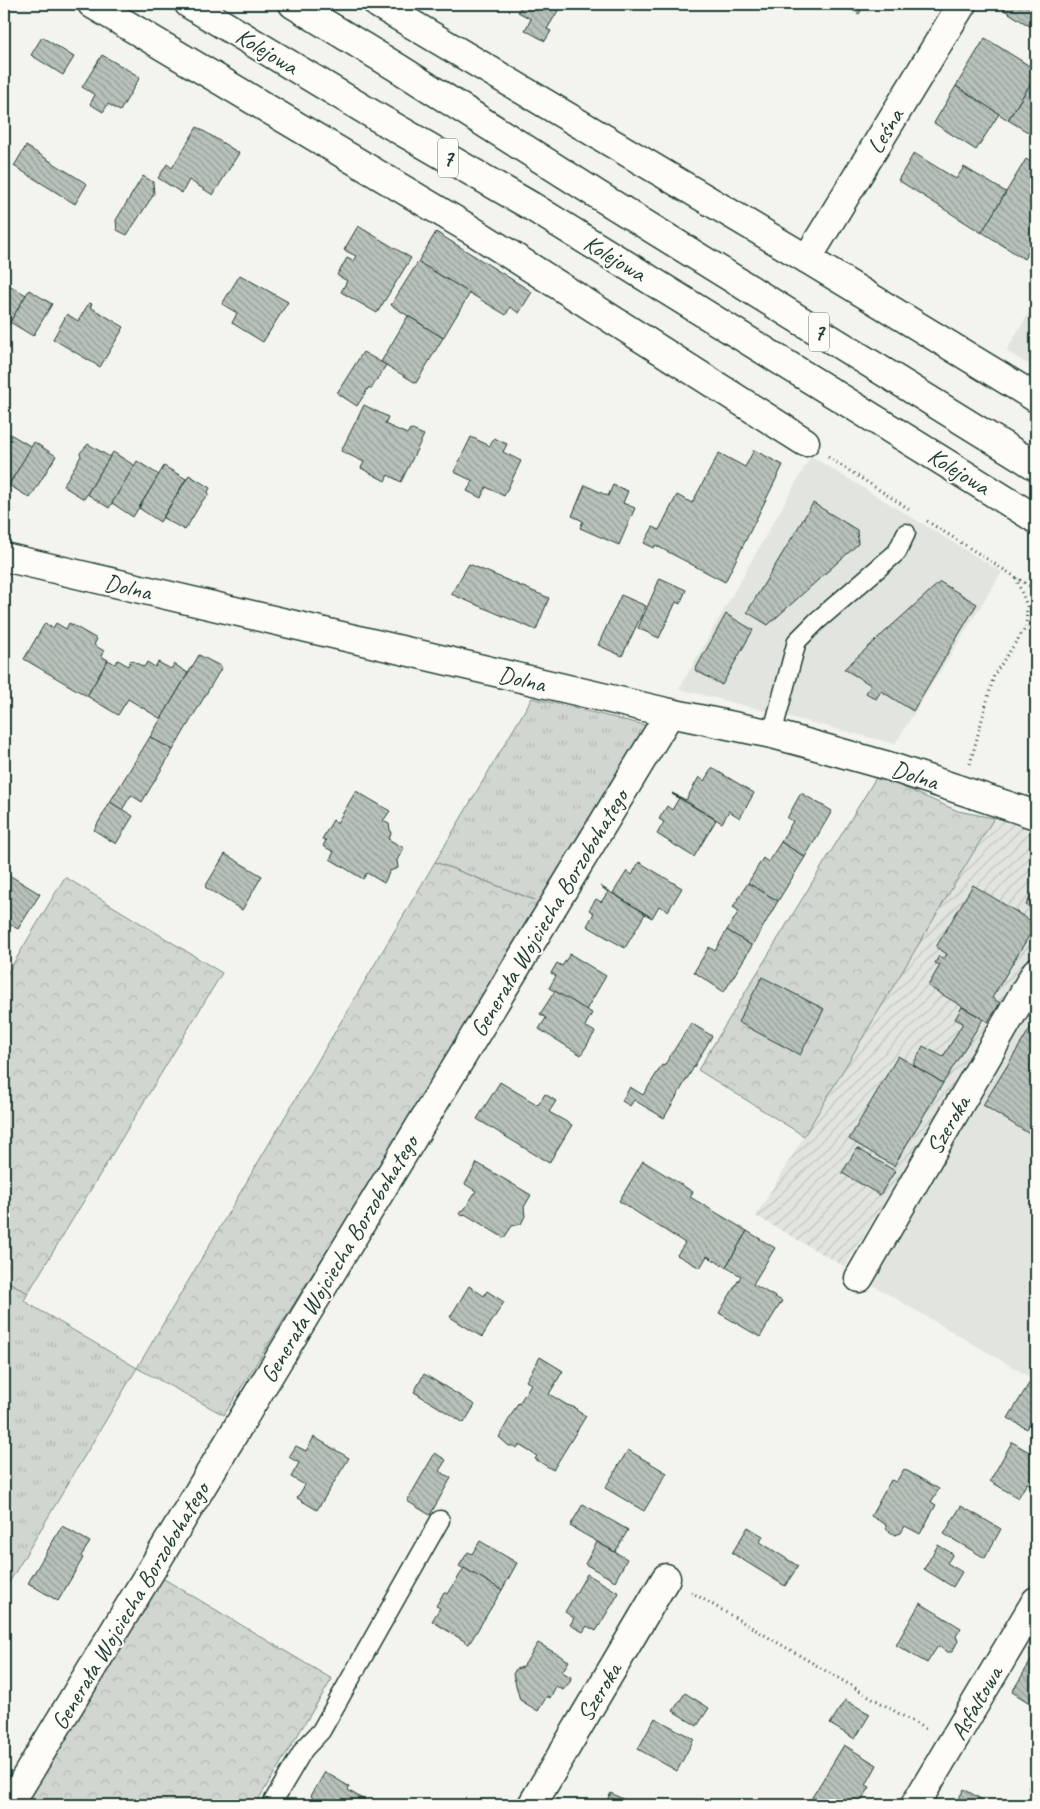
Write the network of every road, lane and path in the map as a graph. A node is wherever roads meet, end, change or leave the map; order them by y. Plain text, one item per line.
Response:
1 (92, 4) edge
2 (189, 4) edge
3 (293, 4) edge
4 (378, 4) edge
5 (962, 4) edge
6 (807, 258) junction
7 (1036, 398) edge
8 (805, 442) dead end
9 (1036, 466) edge
10 (1036, 519) edge
11 (906, 533) dead end
12 (4, 558) edge
13 (1015, 578) dead end
14 (670, 713) junction
15 (772, 734) junction
16 (962, 791) junction
17 (1036, 815) edge
18 (1036, 972) edge
19 (859, 1278) dead end
20 (440, 1520) dead end
21 (666, 1578) joint
22 (1036, 1600) edge
23 (952, 1744) junction
24 (9, 1805) edge
25 (271, 1805) edge
26 (532, 1805) edge
27 (915, 1805) edge

1 - 8 main road, Kolejowa
2 - 10 main road, Kolejowa / 7
3 - 9 main road, Kolejowa / 7
4 - 6 main road
5 - 6 main road, Leśna
6 - 7 main road
11 - 15 lane
12 - 14 main road, Dolna
13 - 16 path
14 - 15 main road, Dolna
14 - 24 main road, Generała Wojciecha Borzobohatego
15 - 16 main road, Dolna
16 - 17 main road, Dolna
18 - 19 main road, Szeroka
20 - 25 lane
21 - 23 path
21 - 26 main road, Szeroka
22 - 23 main road, Asfaltowa
23 - 27 main road, Asfaltowa

